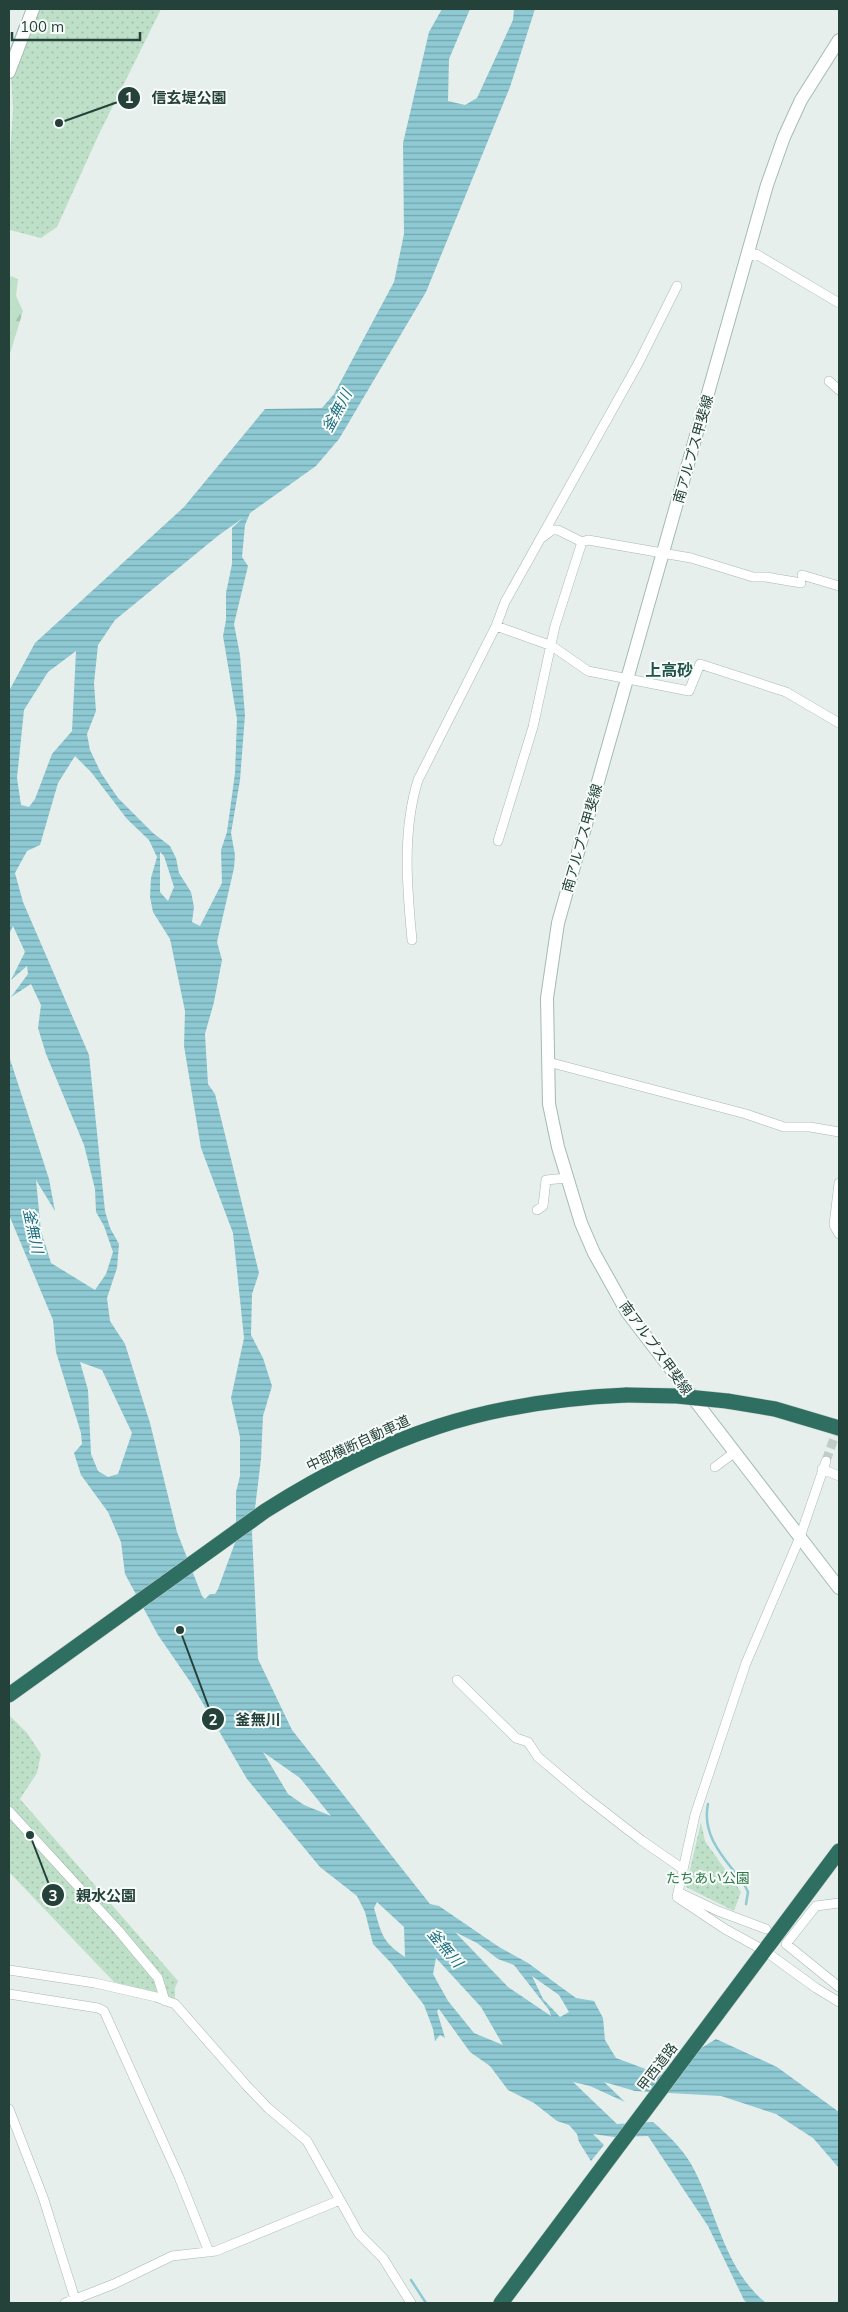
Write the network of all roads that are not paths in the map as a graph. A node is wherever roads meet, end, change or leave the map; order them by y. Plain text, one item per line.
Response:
1 (33, 9) edge
2 (839, 40) edge
3 (9, 72) edge
4 (748, 257) junction
5 (677, 286) dead end
6 (839, 303) edge
7 (829, 381) dead end
8 (839, 390) edge
9 (582, 542) junction
10 (663, 552) junction
11 (525, 565) junction
12 (839, 586) edge
13 (496, 626) junction
14 (552, 646) junction
15 (628, 678) junction
16 (839, 723) edge
17 (498, 841) dead end
18 (412, 940) dead end
19 (548, 1062) junction
20 (839, 1132) edge
21 (567, 1178) junction
22 (839, 1183) edge
23 (537, 1210) dead end
24 (839, 1234) edge
25 (839, 1428) edge
26 (735, 1452) junction
27 (715, 1467) dead end
28 (839, 1476) edge
29 (800, 1537) junction
30 (839, 1588) edge
31 (457, 1680) dead end
32 (9, 1695) edge
33 (9, 1811) edge
34 (839, 1851) edge
35 (683, 1869) junction
36 (678, 1892) junction
37 (839, 1903) edge
38 (766, 1929) dead end
39 (761, 1956) junction
40 (9, 1970) edge
41 (839, 1987) edge
42 (9, 1994) edge
43 (165, 2001) junction
44 (839, 2002) edge
45 (9, 2109) edge
46 (340, 2200) junction
47 (210, 2252) junction
48 (75, 2299) junction
49 (65, 2303) edge
50 (412, 2303) edge
51 (501, 2303) edge

1 - 3 main road
2 - 4 main road, 南アルプス甲斐線
4 - 6 street
4 - 10 main road, 南アルプス甲斐線
5 - 11 street
7 - 8 street
9 - 10 street
9 - 11 street
9 - 14 street
10 - 12 street
10 - 15 main road, 南アルプス甲斐線
11 - 13 street
13 - 14 street
13 - 18 street
14 - 15 street
14 - 17 street
15 - 16 street
15 - 19 main road, 南アルプス甲斐線
19 - 20 street
19 - 21 main road, 南アルプス甲斐線
21 - 23 street
21 - 26 main road, 南アルプス甲斐線
22 - 24 street
25 - 32 highway, 中部横断自動車道, bridge
26 - 27 street
26 - 29 main road, 南アルプス甲斐線
28 - 29 street
29 - 30 main road, 南アルプス甲斐線
29 - 35 street
31 - 35 street
33 - 43 street
34 - 39 highway, 甲西道路
35 - 36 street
36 - 38 street
36 - 39 street
37 - 41 street
39 - 44 street
39 - 51 highway, 甲西道路
40 - 43 street
42 - 47 street
43 - 46 street
45 - 48 street
46 - 47 street
46 - 50 street
47 - 48 street
48 - 49 street

